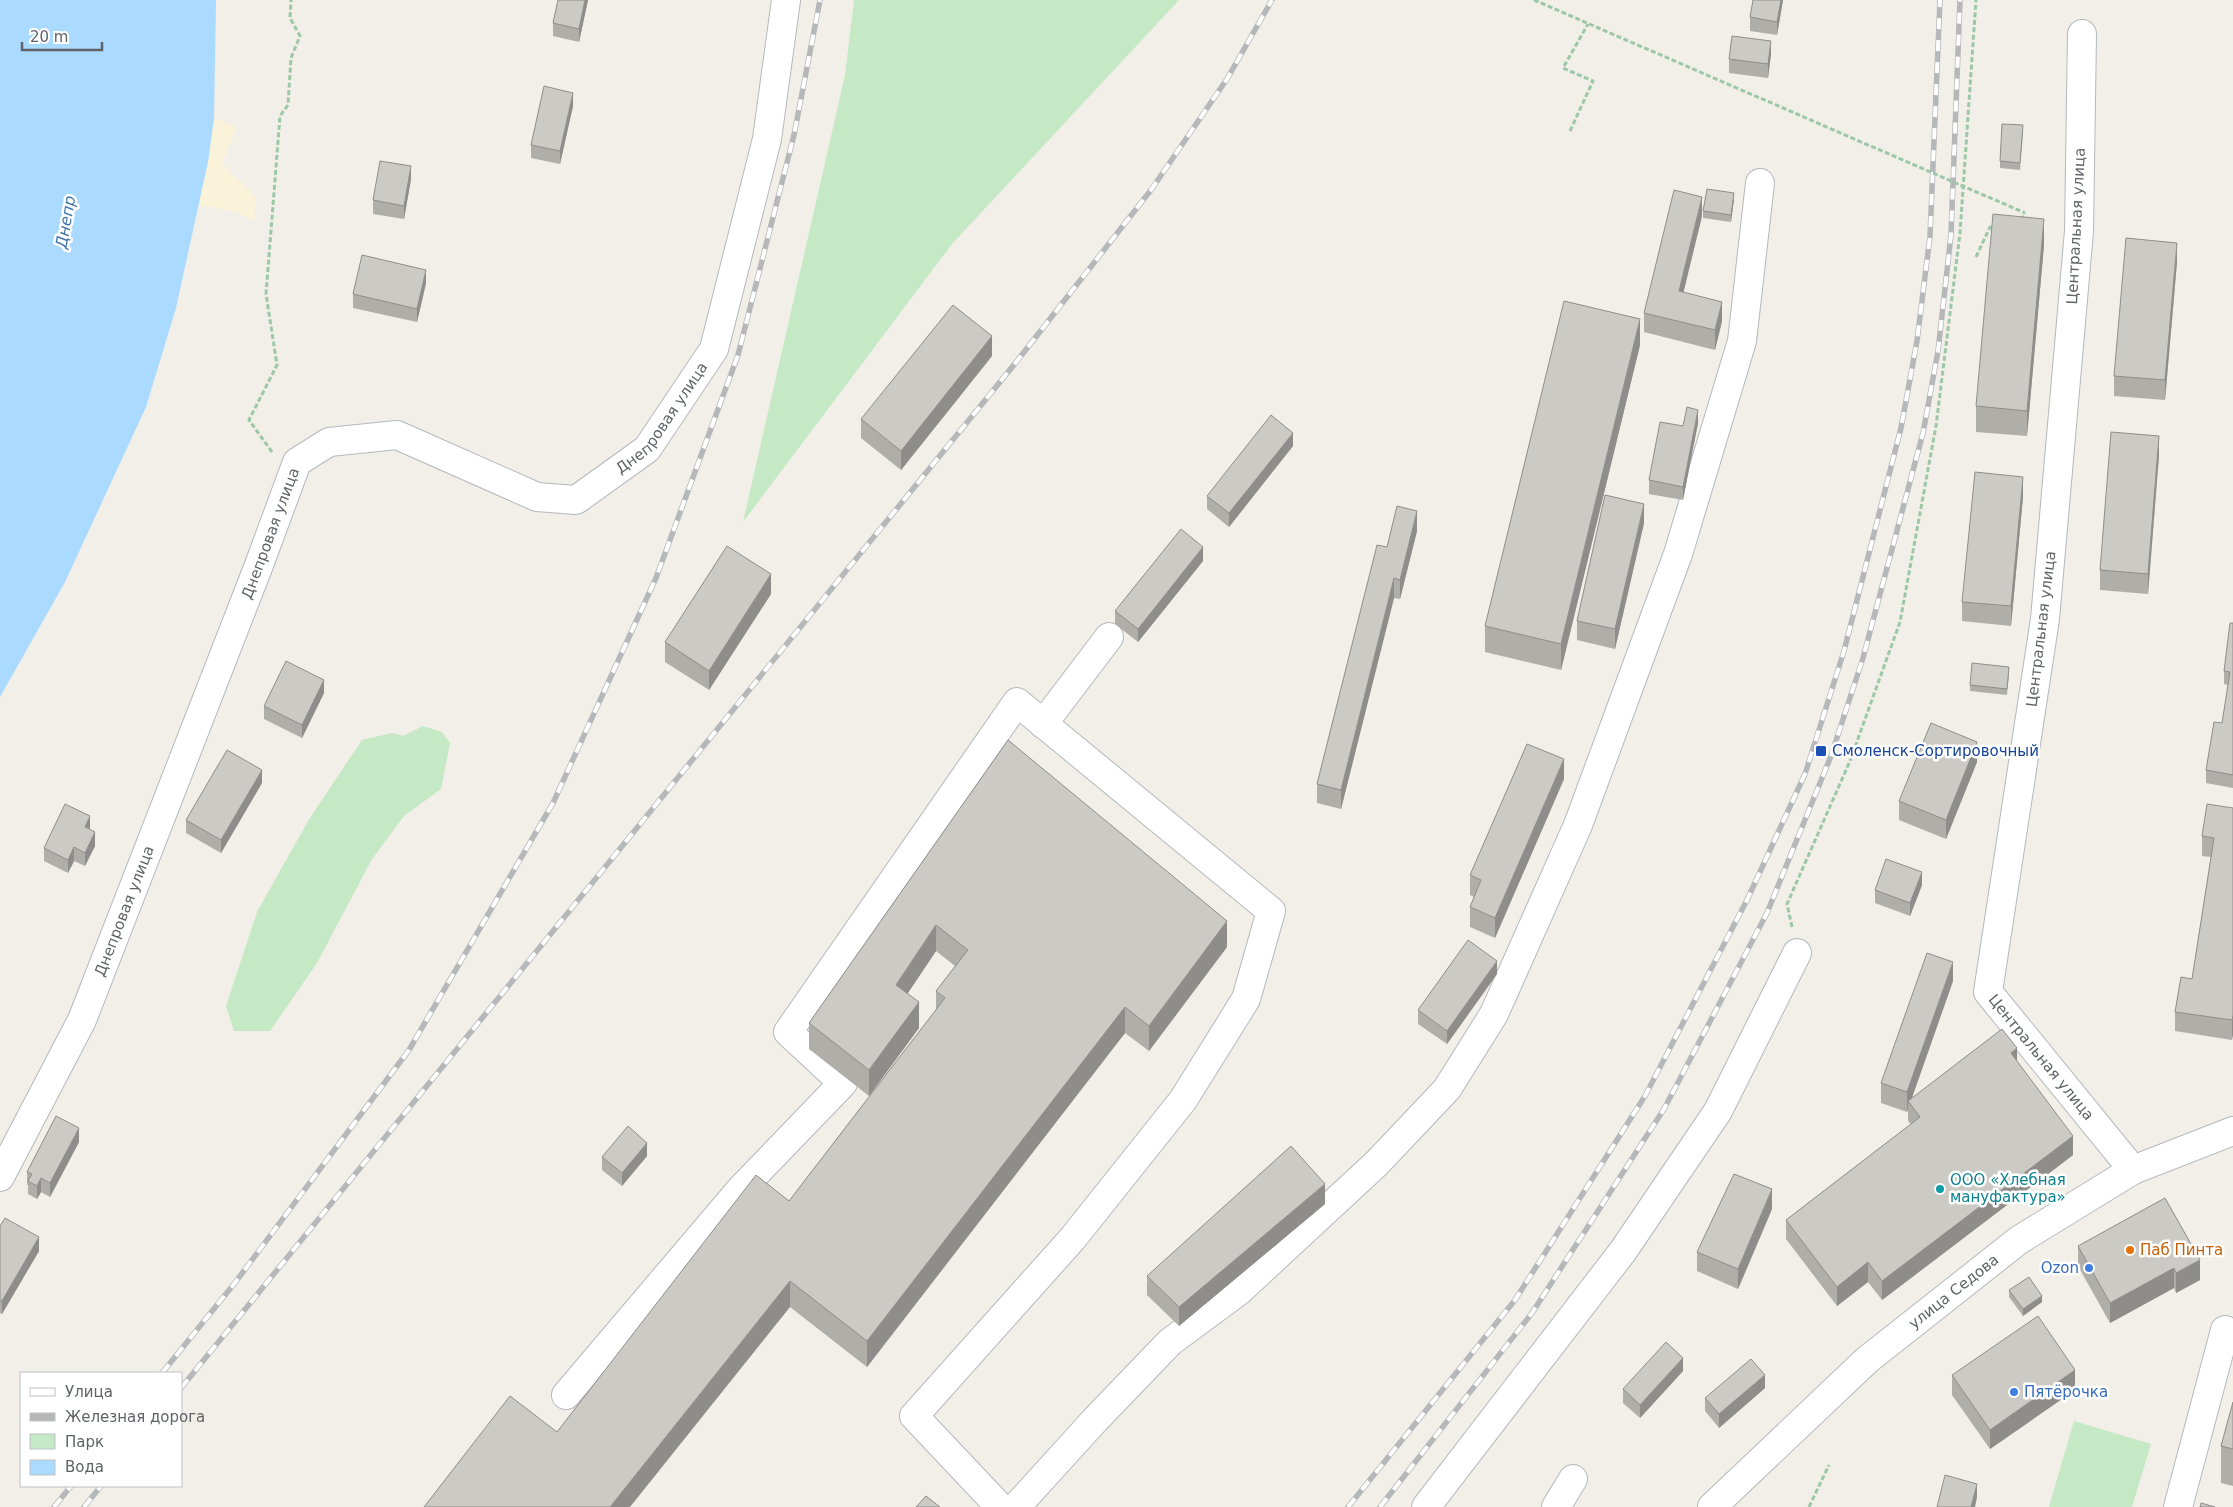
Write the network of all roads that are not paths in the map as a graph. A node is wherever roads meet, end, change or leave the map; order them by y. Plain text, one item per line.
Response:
1 (786, 0) edge
2 (2082, 34) dead end
3 (1760, 183) dead end
4 (1108, 637) dead end
5 (1043, 724) junction
6 (1797, 953) road end
7 (2233, 1131) edge
8 (2133, 1170) junction
9 (0, 1177) edge
10 (2225, 1330) dead end
11 (566, 1395) dead end
12 (1573, 1478) dead end
13 (1000, 1507) edge
14 (1016, 1507) edge
15 (1426, 1507) edge
16 (1556, 1507) edge
17 (1712, 1507) edge
18 (2178, 1507) edge

1 - 9 street, Днепровая улица
2 - 8 street, Центральная улица
3 - 14 street
4 - 5 street
5 - 11 street
5 - 13 street
6 - 15 street
7 - 8 street, улица Седова
8 - 17 street, улица Седова
10 - 18 street
12 - 16 street

